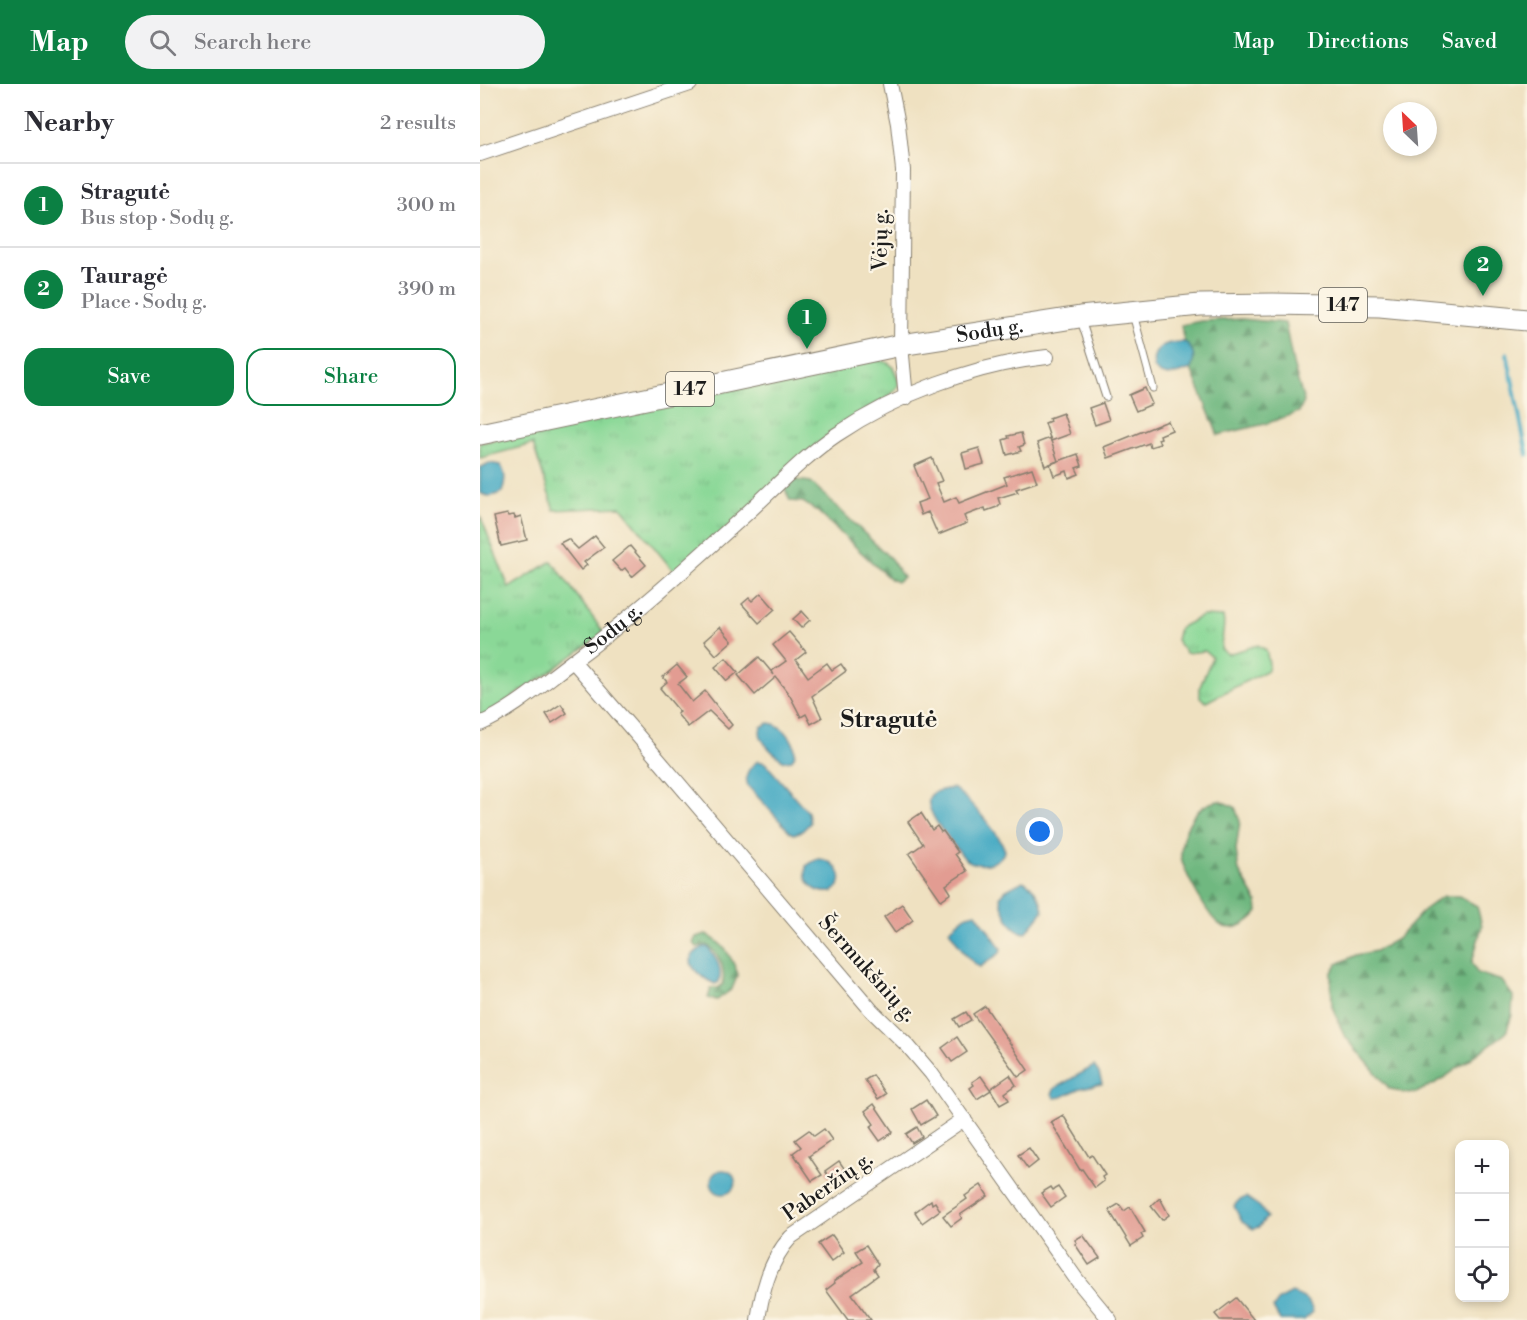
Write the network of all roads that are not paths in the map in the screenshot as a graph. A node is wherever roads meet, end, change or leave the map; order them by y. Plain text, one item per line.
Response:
1 (690, 84) edge
2 (890, 84) edge
3 (480, 154) edge
4 (1132, 312) junction
5 (1080, 317) junction
6 (1521, 318) edge
7 (901, 345) junction
8 (1047, 357) dead end
9 (1153, 388) dead end
10 (1106, 397) dead end
11 (906, 398) junction
12 (480, 434) edge
13 (573, 662) junction
14 (480, 724) edge
15 (964, 1119) junction
16 (758, 1320) edge
17 (1110, 1320) edge

1 - 3 street
2 - 7 street, Vėjų g.
4 - 5 main road, Sodų g. / 147
4 - 6 main road, Sodų g. / 147
4 - 9 lane
5 - 7 main road, Sodų g. / 147
5 - 10 lane
7 - 11 street, Vėjų g.
7 - 12 main road, Sodų g. / 147
8 - 11 street, Sodų g.
11 - 13 street, Sodų g.
13 - 14 street, Sodų g.
13 - 15 street, Šermukšnių g.
15 - 16 street, Paberžių g.
15 - 17 street, Šermukšnių g.

